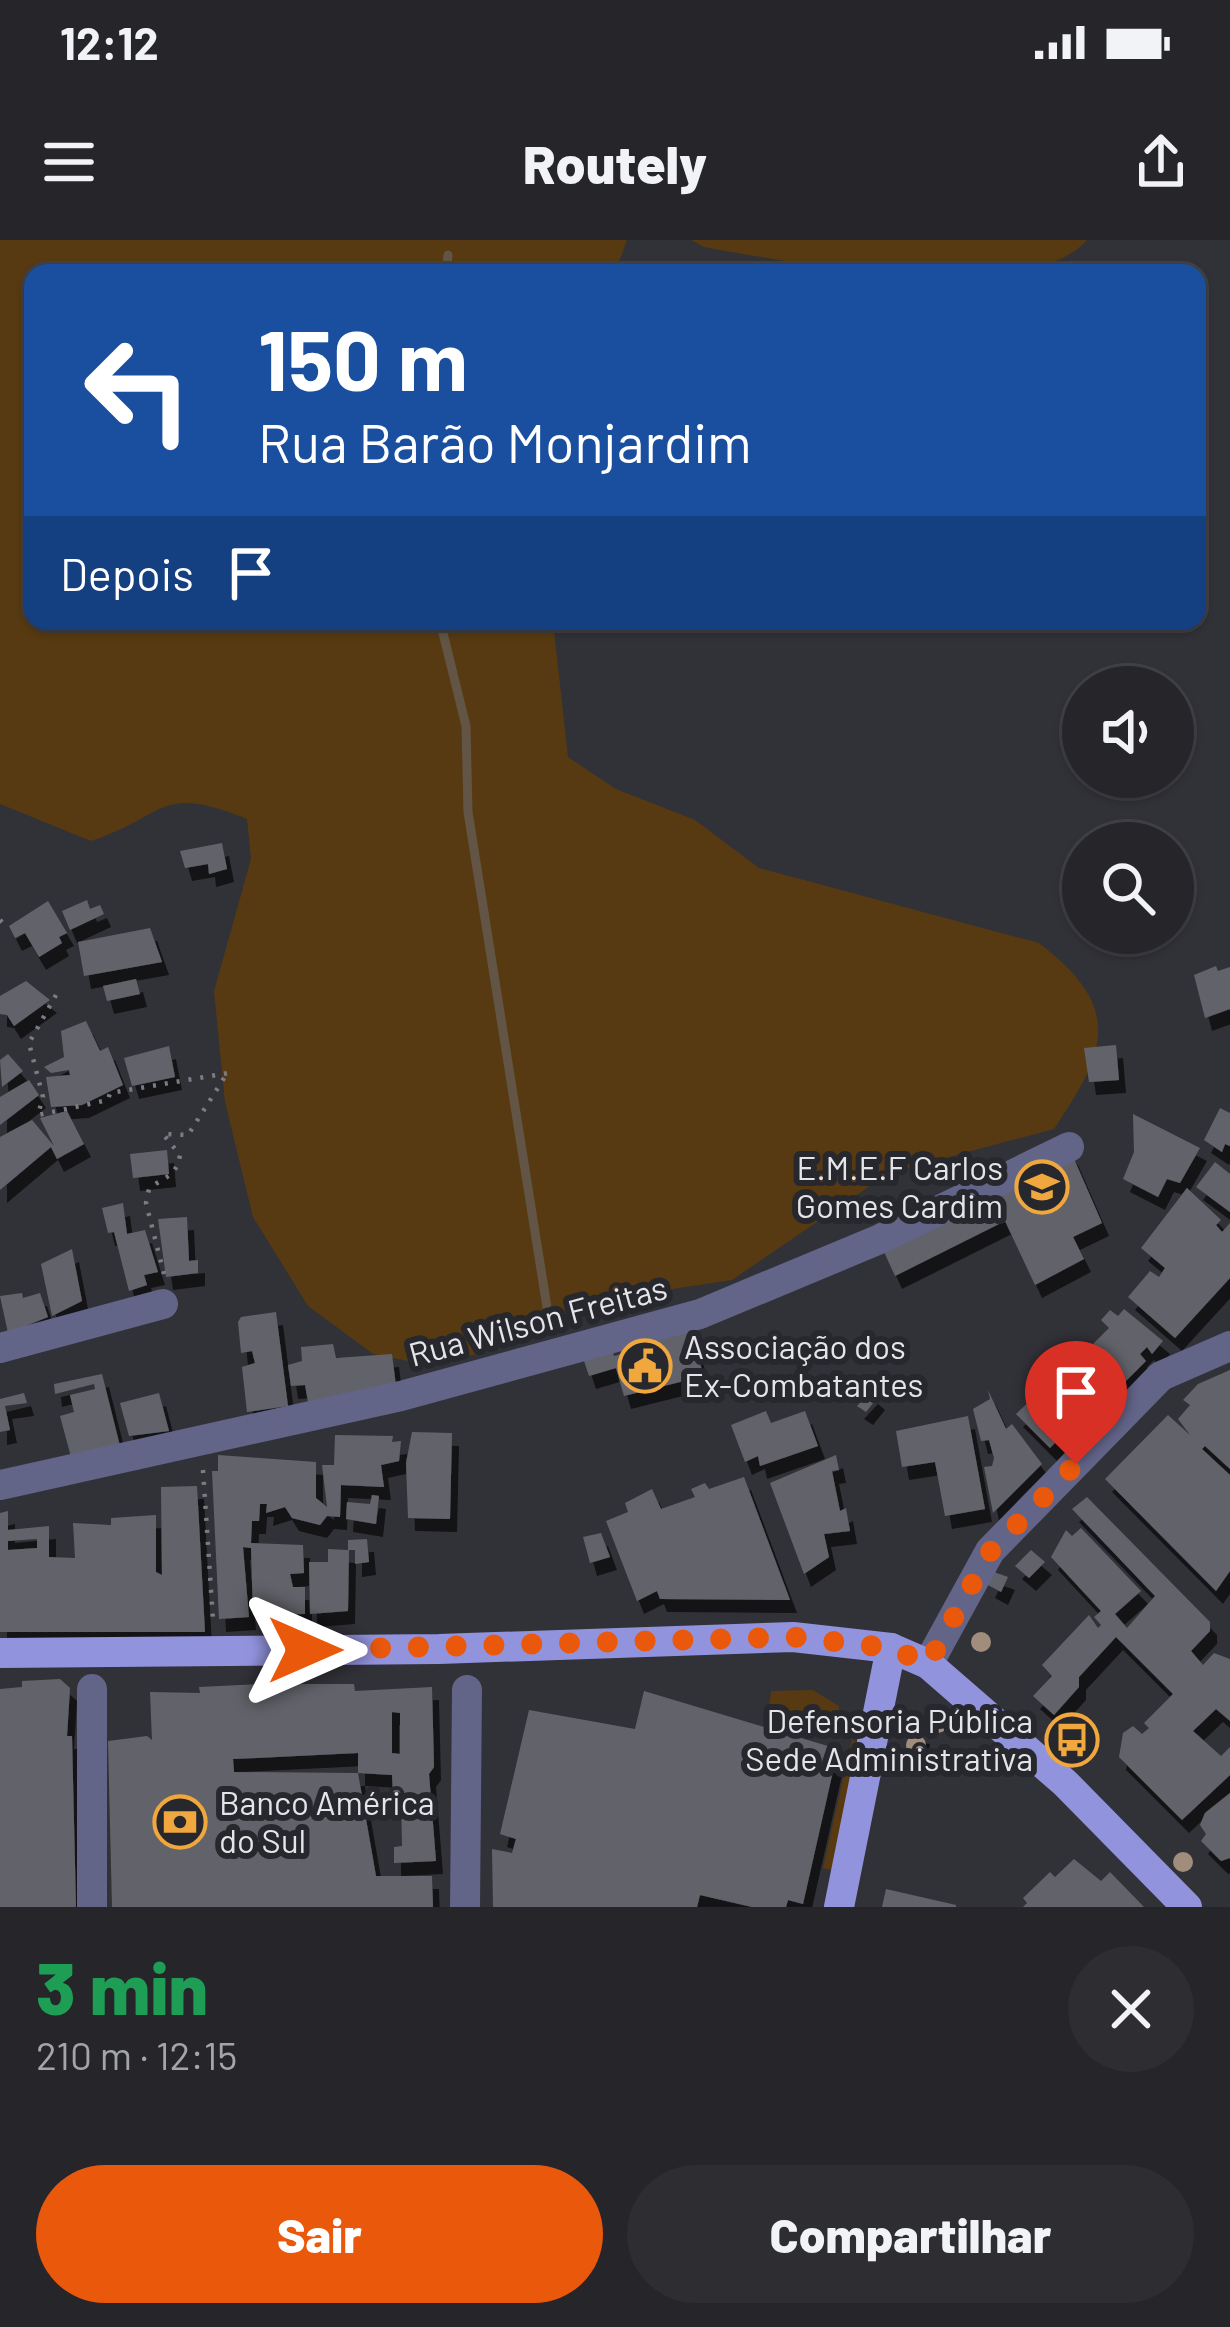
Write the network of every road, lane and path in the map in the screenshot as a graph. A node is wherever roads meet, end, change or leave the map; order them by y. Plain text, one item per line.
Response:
1 (56, 995) dead end
2 (1069, 1147) dead end
3 (163, 1304) joint
4 (1230, 1346) edge
5 (0, 1348) edge
6 (202, 1459) dead end
7 (0, 1485) edge
8 (214, 1629) dead end
9 (891, 1648) junction
10 (0, 1653) edge
11 (928, 1664) junction
12 (92, 1689) dead end
13 (467, 1690) dead end
14 (92, 1907) edge
15 (465, 1907) edge
16 (839, 1907) edge
17 (1187, 1907) edge

1 - 3 path
2 - 7 street, Rua Wilson Freitas
3 - 5 street
4 - 11 street
6 - 8 path
9 - 10 main road
9 - 11 main road
9 - 16 main road
11 - 17 main road
12 - 14 street
13 - 15 street

